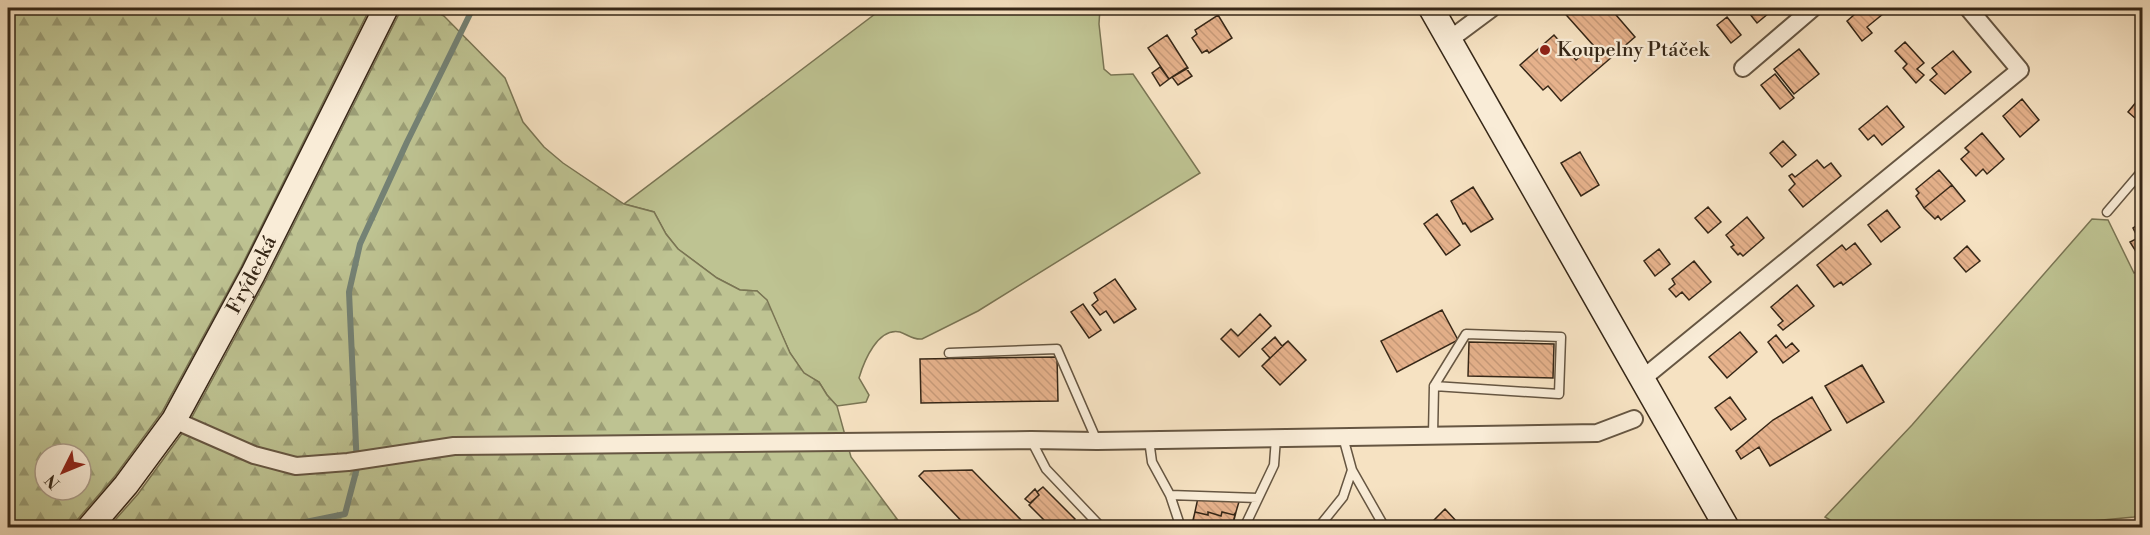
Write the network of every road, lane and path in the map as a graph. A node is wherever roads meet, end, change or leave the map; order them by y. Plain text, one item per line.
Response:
1 (386, 8) edge
2 (1431, 8) edge
3 (1492, 8) edge
4 (1814, 8) edge
5 (1968, 8) edge
6 (1449, 40) junction
7 (1743, 68) dead end
8 (2142, 171) edge
9 (2107, 212) dead end
10 (949, 352) dead end
11 (1642, 379) junction
12 (1434, 386) junction
13 (1634, 419) dead end
14 (174, 420) junction
15 (1433, 435) junction
16 (1342, 437) junction
17 (1276, 438) junction
18 (1031, 440) junction
19 (1149, 440) junction
20 (1097, 441) junction
21 (1352, 470) junction
22 (1170, 495) junction
23 (1258, 498) junction
24 (89, 528) edge
25 (1102, 528) edge
26 (1181, 528) edge
27 (1244, 528) edge
28 (1318, 528) edge
29 (1385, 528) edge
30 (1726, 528) edge

1 - 14 main road, Frýdecká
2 - 6 main road
3 - 6 street
4 - 7 street
5 - 11 street
6 - 11 main road
8 - 9 lane
10 - 20 lane
11 - 30 main road
12 - 12 lane
12 - 15 lane
13 - 15 street
14 - 18 street
14 - 24 main road, Frýdecká
15 - 16 street
16 - 17 street
16 - 21 lane
17 - 19 street
17 - 23 lane
18 - 20 street
18 - 25 lane
19 - 20 street
19 - 22 lane
21 - 28 lane
21 - 29 lane
22 - 23 lane
22 - 26 lane
23 - 27 lane

